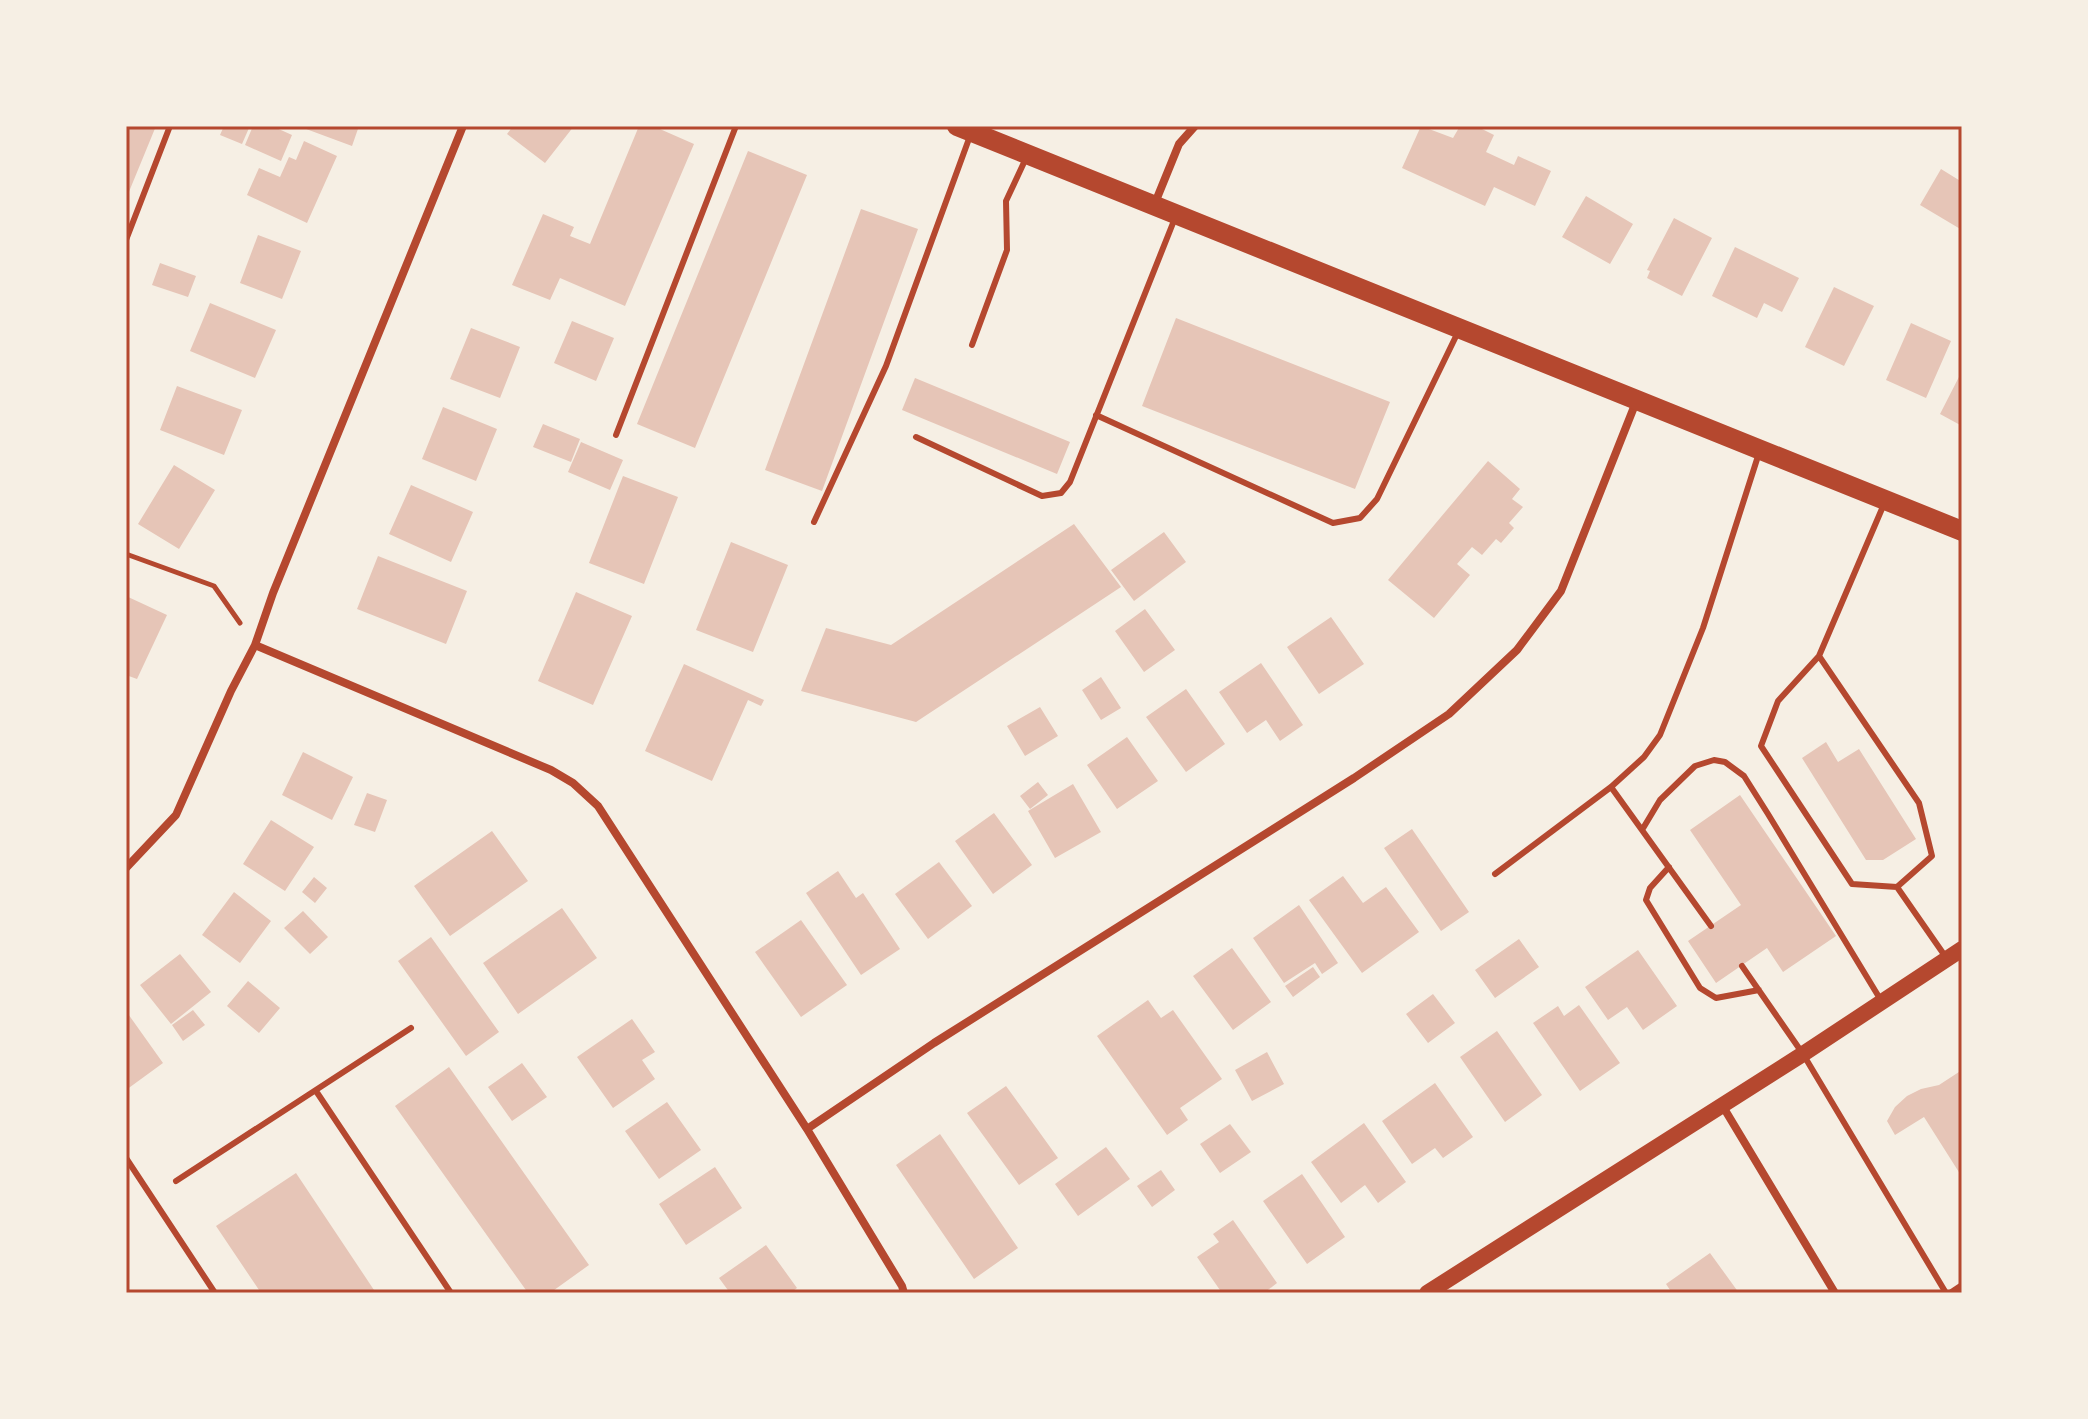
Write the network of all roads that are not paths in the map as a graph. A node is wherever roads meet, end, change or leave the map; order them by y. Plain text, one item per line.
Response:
1 (170, 126) edge
2 (463, 126) edge
3 (736, 126) edge
4 (1195, 126) edge
5 (964, 129) edge
6 (1029, 153) junction
7 (1154, 204) junction
8 (1177, 213) junction
9 (126, 240) edge
10 (1460, 327) junction
11 (972, 345) dead end
12 (1637, 401) junction
13 (1096, 415) junction
14 (616, 435) dead end
15 (916, 437) dead end
16 (1761, 450) junction
17 (1886, 501) junction
18 (814, 522) dead end
19 (1962, 531) edge
20 (255, 645) junction
21 (1819, 656) junction
22 (1611, 787) junction
23 (1642, 830) junction
24 (1669, 867) junction
25 (126, 868) edge
26 (1495, 874) dead end
27 (1897, 887) junction
28 (1711, 926) dead end
29 (1962, 949) edge
30 (1947, 959) junction
31 (1742, 966) dead end
32 (1759, 990) junction
33 (1882, 1002) junction
34 (411, 1028) dead end
35 (1803, 1054) junction
36 (316, 1091) junction
37 (1722, 1105) junction
38 (807, 1129) junction
39 (126, 1158) edge
40 (176, 1181) dead end
41 (1962, 1285) edge
42 (215, 1293) edge
43 (451, 1293) edge
44 (904, 1293) edge
45 (1427, 1293) edge
46 (1835, 1293) edge
47 (1948, 1293) edge

1 - 9 lane
2 - 20 street
3 - 14 lane
4 - 7 street
5 - 6 main road
5 - 18 lane
6 - 7 main road
6 - 11 lane
7 - 8 main road
8 - 10 main road
8 - 13 lane
10 - 12 main road
10 - 13 lane
12 - 16 main road
12 - 38 street
13 - 15 lane
16 - 17 main road
16 - 22 lane
17 - 19 main road
17 - 21 lane
20 - 25 street
20 - 38 street
21 - 27 lane
21 - 27 lane
22 - 23 lane
22 - 26 lane
23 - 24 lane
23 - 33 lane
24 - 28 lane
24 - 32 lane
27 - 30 lane
29 - 30 main road
30 - 33 main road
31 - 32 lane
32 - 35 lane
33 - 35 main road
34 - 36 lane
35 - 37 main road
35 - 47 lane
36 - 40 lane
36 - 43 lane
37 - 45 main road
37 - 46 street
38 - 44 street
39 - 42 lane
41 - 47 lane

